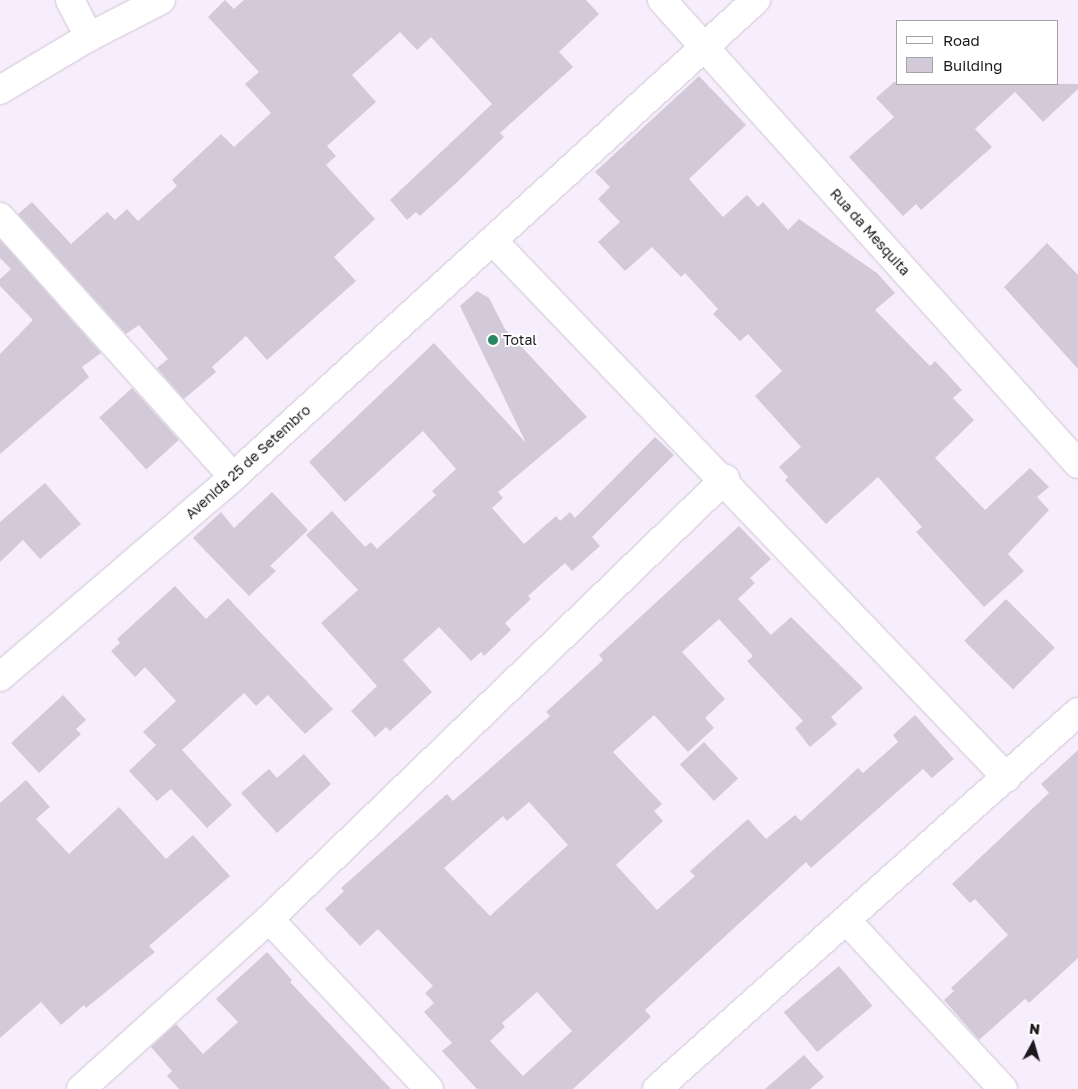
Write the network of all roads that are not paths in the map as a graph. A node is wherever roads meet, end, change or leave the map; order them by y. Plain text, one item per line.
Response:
1 (70, 0) edge
2 (162, 0) edge
3 (662, 0) edge
4 (756, 0) edge
5 (89, 37) junction
6 (704, 48) junction
7 (0, 90) edge
8 (0, 217) edge
9 (493, 242) junction
10 (1078, 464) edge
11 (233, 477) junction
12 (725, 479) junction
13 (0, 677) edge
14 (1078, 712) edge
15 (1008, 778) junction
16 (269, 919) junction
17 (846, 921) junction
18 (81, 1089) edge
19 (428, 1089) edge
20 (658, 1089) edge
21 (1003, 1089) edge

1 - 5 street
2 - 5 street
3 - 6 street, Rua da Mesquita
4 - 6 street, Avenida 25 de Setembro
5 - 7 street
6 - 9 street, Avenida 25 de Setembro
6 - 10 street, Rua da Mesquita
8 - 11 street
9 - 11 street, Avenida 25 de Setembro
9 - 12 street
11 - 13 street, Avenida 25 de Setembro
12 - 15 street
12 - 16 street
14 - 15 street
15 - 17 street
16 - 18 street
16 - 19 street
17 - 20 street
17 - 21 street

